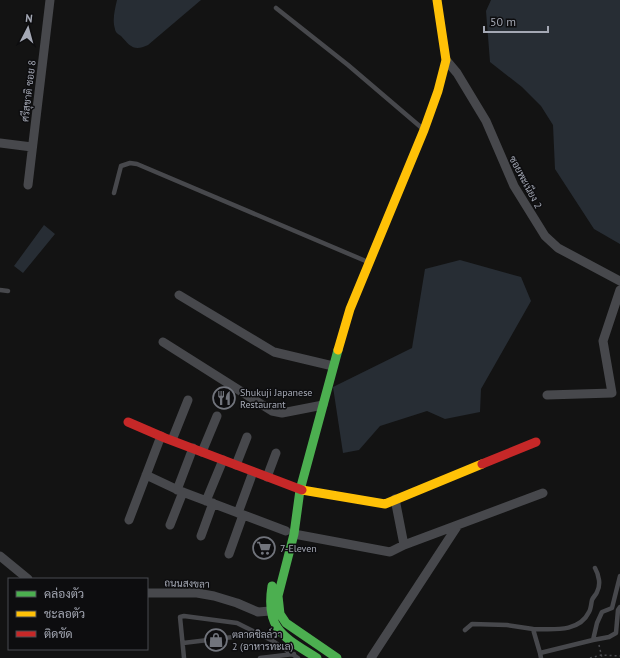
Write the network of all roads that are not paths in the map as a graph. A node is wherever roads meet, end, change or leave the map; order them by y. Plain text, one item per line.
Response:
1 (50, 0) edge
2 (437, 0) edge
3 (276, 8) dead end
4 (446, 60) junction
5 (424, 130) junction
6 (0, 143) edge
7 (32, 147) junction
8 (28, 185) dead end
9 (114, 194) dead end
10 (369, 263) junction
11 (620, 281) edge
12 (0, 290) edge
13 (620, 290) edge
14 (8, 291) dead end
15 (179, 295) dead end
16 (163, 342) dead end
17 (333, 366) junction
18 (546, 394) dead end
19 (188, 400) dead end
20 (323, 405) junction
21 (217, 416) dead end
22 (128, 422) dead end
23 (161, 436) junction
24 (247, 437) dead end
25 (172, 440) junction
26 (536, 442) dead end
27 (193, 448) junction
28 (202, 452) junction
29 (276, 452) dead end
30 (222, 460) junction
31 (236, 465) junction
32 (253, 472) junction
33 (146, 476) junction
34 (267, 477) junction
35 (300, 490) junction
36 (180, 491) junction
37 (543, 493) dead end
38 (395, 499) junction
39 (209, 502) junction
40 (240, 514) junction
41 (129, 520) dead end
42 (170, 525) dead end
43 (458, 525) junction
44 (290, 533) junction
45 (200, 536) dead end
46 (404, 545) junction
47 (229, 554) dead end
48 (0, 556) edge
49 (596, 568) dead end
50 (620, 576) edge
51 (27, 578) edge
52 (148, 593) edge
53 (612, 608) junction
54 (619, 608) edge
55 (270, 611) junction
56 (533, 629) junction
57 (465, 630) dead end
58 (259, 634) junction
59 (618, 634) edge
60 (593, 640) junction
61 (183, 642) junction
62 (299, 646) junction
63 (294, 654) junction
64 (540, 656) edge
65 (314, 657) edge
66 (184, 658) edge
67 (260, 658) edge
68 (298, 658) edge
69 (337, 658) edge
70 (371, 658) edge

1 - 7 street, ศรีสุชาติ ซอย 8
2 - 4 street
3 - 5 lane
4 - 5 street
4 - 11 street, ซอยพะเนียง 2
5 - 10 street
6 - 7 street
7 - 8 street, ศรีสุชาติ ซอย 8
9 - 10 lane
10 - 17 street
12 - 14 lane
13 - 18 street
15 - 17 street
16 - 20 street
17 - 20 street
19 - 25 street
20 - 35 street
21 - 28 street
22 - 23 street
23 - 25 street
23 - 33 street
24 - 31 street
25 - 27 street
26 - 38 street
27 - 28 street
27 - 36 street
28 - 30 street
29 - 34 street
30 - 31 street
30 - 39 street
31 - 32 street
32 - 34 street
32 - 40 street
33 - 36 street
33 - 41 street
34 - 35 street
35 - 38 street
35 - 44 street
36 - 39 street
36 - 42 street
37 - 43 street
38 - 46 street
39 - 40 street
39 - 45 street
40 - 44 street
40 - 47 street
43 - 46 street
43 - 70 street
44 - 46 street
44 - 55 street
44 - 69 street
48 - 51 street
49 - 56 lane
50 - 53 lane
52 - 55 street, ถนนสงขลา
53 - 54 lane
53 - 60 lane
54 - 59 lane
55 - 62 street
56 - 57 lane
56 - 64 lane
58 - 61 lane
58 - 61 lane
58 - 63 lane
59 - 60 lane
60 - 64 lane
61 - 66 lane
62 - 63 lane
62 - 65 street
63 - 67 lane
63 - 68 lane

